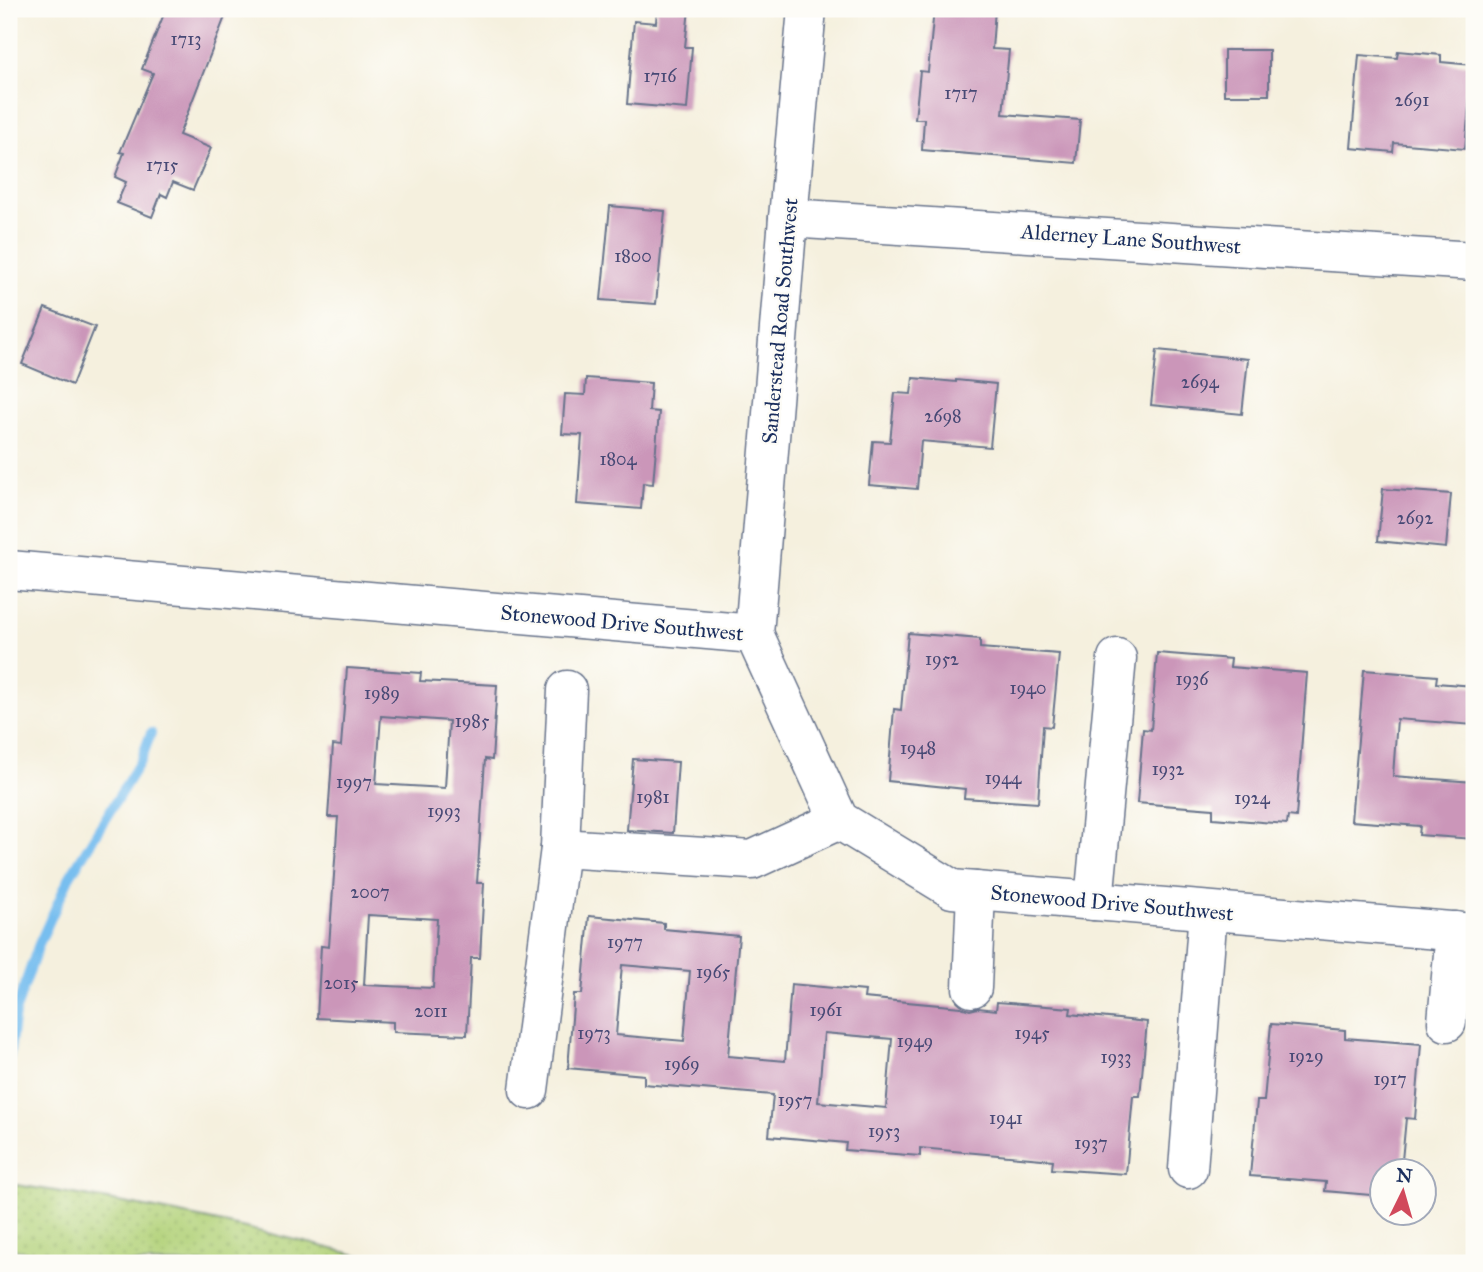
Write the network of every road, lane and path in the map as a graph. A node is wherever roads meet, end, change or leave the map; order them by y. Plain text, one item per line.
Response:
1 (807, 9) edge
2 (788, 218) junction
3 (1474, 261) edge
4 (9, 570) edge
5 (754, 634) junction
6 (1117, 658) dead end
7 (566, 690) dead end
8 (839, 820) junction
9 (560, 848) junction
10 (976, 891) junction
11 (1094, 901) junction
12 (1208, 911) junction
13 (1464, 932) edge
14 (972, 988) dead end
15 (1447, 1022) dead end
16 (530, 1090) dead end
17 (1188, 1169) dead end

1 - 2 street, Sanderstead Road Southwest
2 - 3 street, Alderney Lane Southwest
2 - 5 street, Sanderstead Road Southwest
4 - 5 street, Stonewood Drive Southwest
5 - 8 street, Stonewood Drive Southwest
6 - 11 street
7 - 9 street
8 - 9 street
8 - 10 street, Stonewood Drive Southwest
9 - 16 street
10 - 11 street, Stonewood Drive Southwest
10 - 14 street
11 - 12 street, Stonewood Drive Southwest
12 - 13 street, Stonewood Drive Southwest
12 - 17 street
13 - 15 street

